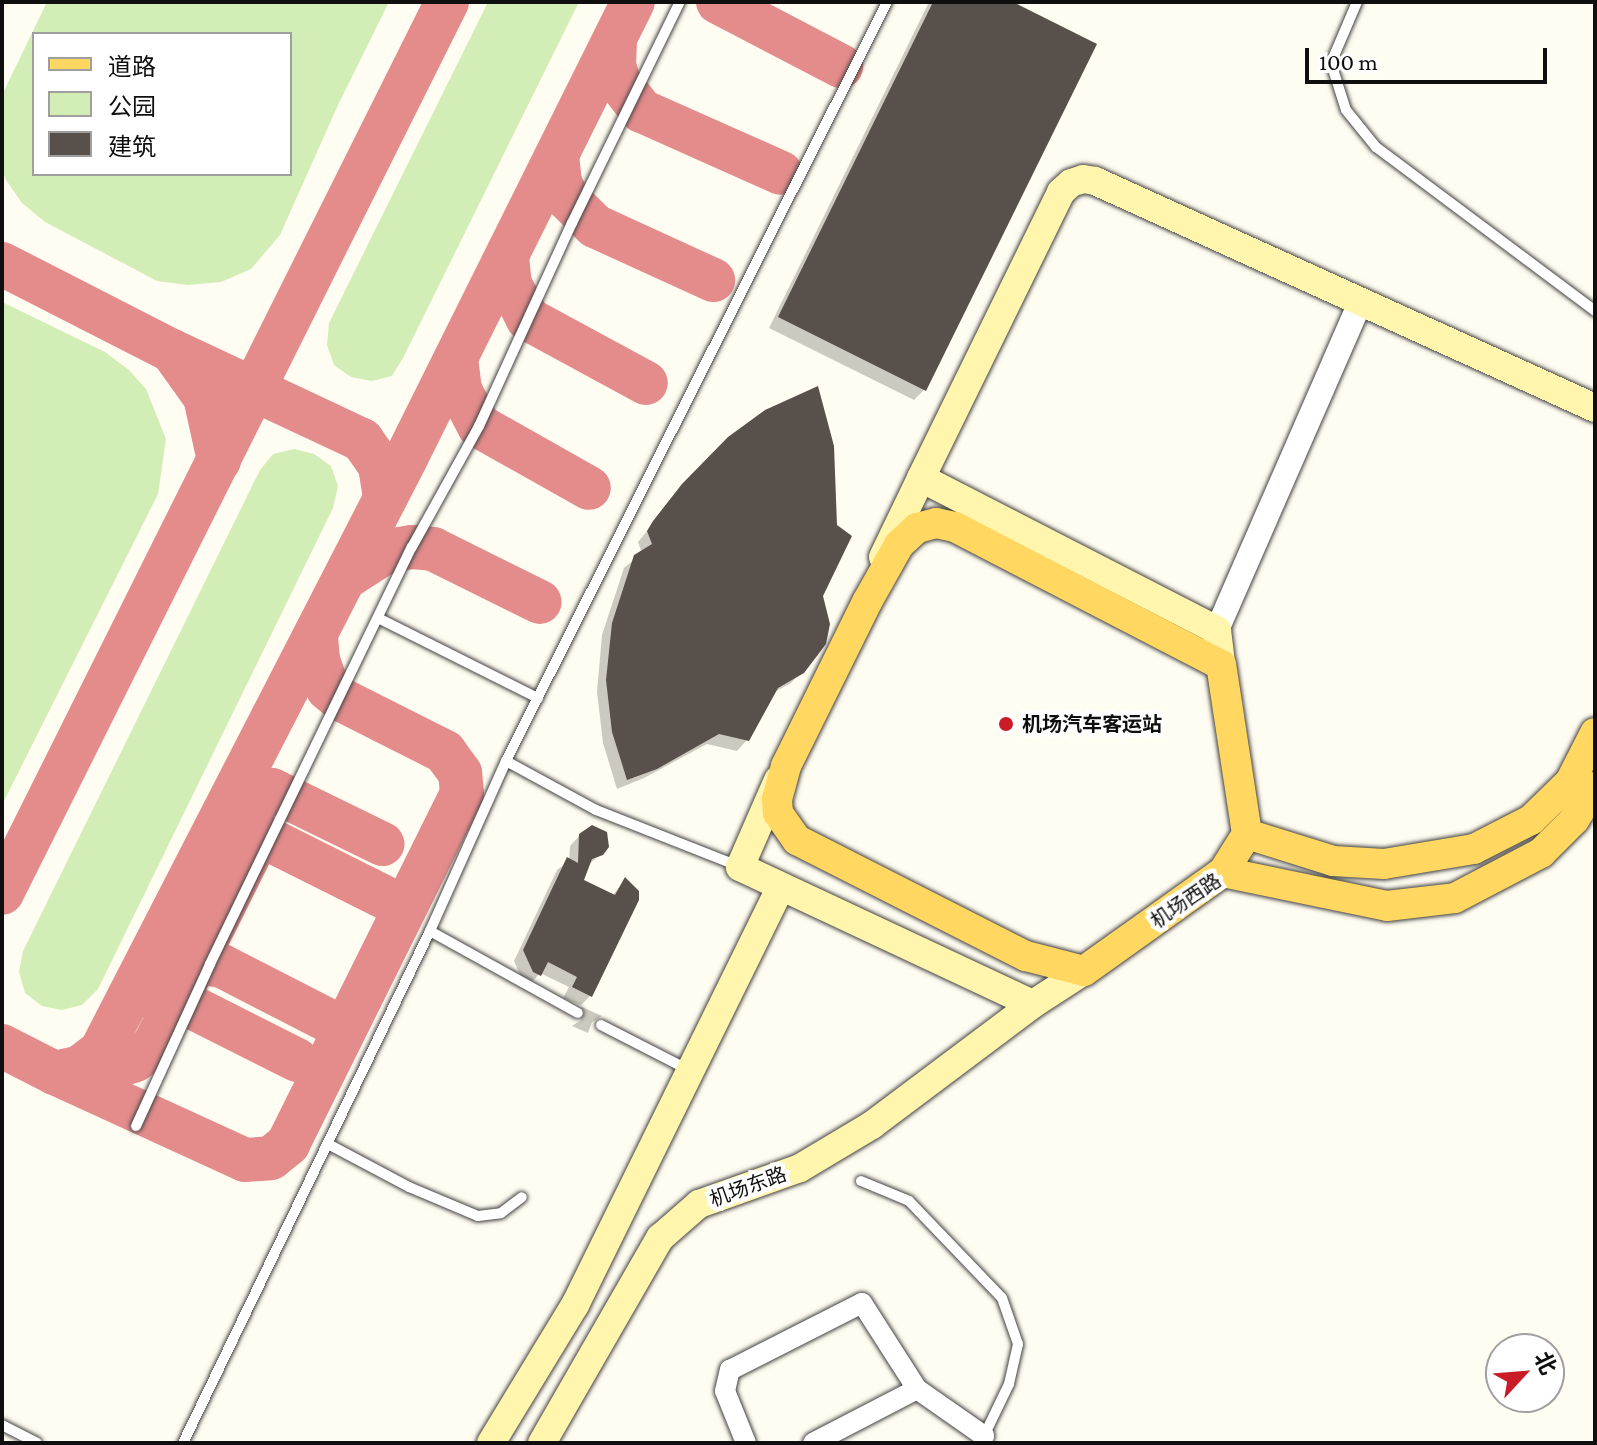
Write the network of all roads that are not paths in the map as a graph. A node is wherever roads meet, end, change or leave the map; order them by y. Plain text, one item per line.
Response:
1 (680, 2) edge
2 (887, 2) edge
3 (1357, 2) edge
4 (1361, 300) junction
5 (1595, 311) edge
6 (1595, 408) edge
7 (921, 478) junction
8 (378, 618) junction
9 (1217, 630) junction
10 (1221, 665) junction
11 (538, 698) junction
12 (1595, 733) edge
13 (506, 761) junction
14 (1595, 787) edge
15 (1247, 834) junction
16 (740, 867) junction
17 (1223, 872) junction
18 (780, 888) junction
19 (430, 931) junction
20 (1084, 971) junction
21 (1033, 1004) junction
22 (578, 1013) dead end
23 (601, 1025) dead end
24 (693, 1072) junction
25 (136, 1126) dead end
26 (328, 1144) junction
27 (861, 1181) dead end
28 (522, 1197) dead end
29 (917, 1389) junction
30 (2, 1425) edge
31 (982, 1440) edge
32 (37, 1443) edge
33 (183, 1443) edge
34 (491, 1443) edge
35 (542, 1443) edge
36 (746, 1443) edge
37 (813, 1443) edge

1 - 8 lane
2 - 11 lane
3 - 5 lane
4 - 6 main road
4 - 7 main road
4 - 9 street
7 - 9 main road
7 - 16 main road
8 - 11 lane
8 - 25 lane
9 - 10 main road
10 - 15 main road
10 - 20 main road
11 - 13 lane
12 - 15 main road
13 - 16 lane
13 - 19 lane
14 - 17 main road, 机场西路
15 - 17 main road
16 - 18 main road
17 - 20 main road, 机场西路
18 - 21 main road
18 - 24 main road
19 - 22 lane
19 - 26 lane
20 - 21 main road, 机场西路
21 - 35 main road, 机场东路
23 - 24 lane
24 - 34 main road
26 - 28 lane
26 - 33 lane
27 - 31 lane
29 - 31 street
29 - 36 street
29 - 37 street
30 - 32 lane

